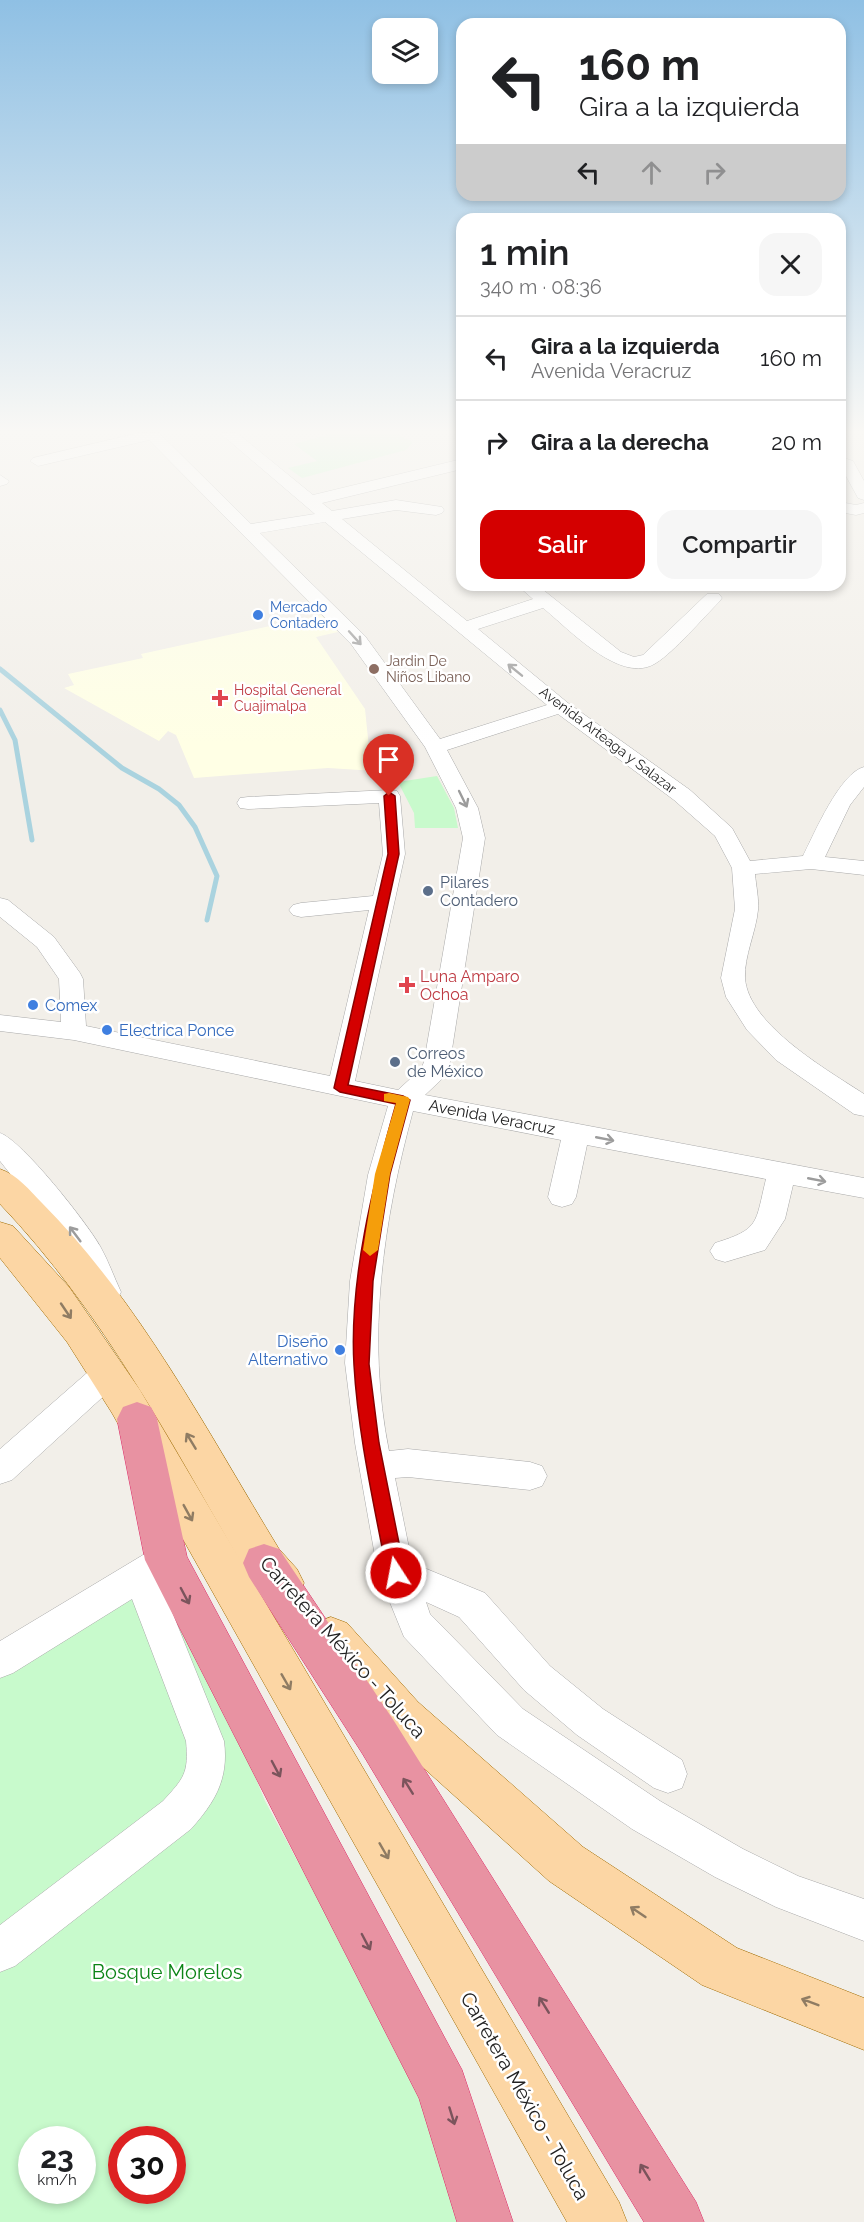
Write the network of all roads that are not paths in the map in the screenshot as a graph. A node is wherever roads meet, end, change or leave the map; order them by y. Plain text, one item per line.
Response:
1 (254, 537) edge
2 (354, 537) edge
3 (534, 591) edge
4 (713, 598) dead end
5 (546, 601) junction
6 (463, 628) junction
7 (561, 707) junction
8 (435, 747) junction
9 (864, 773) edge
10 (248, 802) dead end
11 (840, 804) junction
12 (864, 806) edge
13 (811, 862) junction
14 (743, 868) junction
15 (864, 868) edge
16 (383, 902) junction
17 (0, 905) edge
18 (300, 910) dead end
19 (3, 1029) edge
20 (74, 1032) junction
21 (340, 1088) junction
22 (403, 1100) junction
23 (864, 1107) edge
24 (576, 1134) junction
25 (0, 1143) edge
26 (781, 1173) junction
27 (0, 1182) edge
28 (864, 1188) edge
29 (562, 1197) dead end
30 (10, 1251) edge
31 (725, 1251) dead end
32 (119, 1323) junction
33 (107, 1374) junction
34 (137, 1419) junction
35 (375, 1466) junction
36 (0, 1470) edge
37 (530, 1476) dead end
38 (264, 1563) junction
39 (153, 1567) junction
40 (396, 1573) junction
41 (2, 1657) edge
42 (668, 1774) dead end
43 (864, 1920) edge
44 (0, 1951) edge
45 (864, 2024) edge
46 (485, 2222) edge
47 (599, 2222) edge
48 (676, 2222) edge

1 -> 8 street
2 - 6 street, Avenida Arteaga y Salazar
3 - 5 street
4 - 5 street
5 - 6 street
7 -> 6 street, Avenida Arteaga y Salazar
7 - 8 street
7 - 14 street, Avenida Arteaga y Salazar
8 -> 22 street
9 - 11 street
10 - 16 street
11 - 12 street
11 - 13 street
13 - 14 street
13 - 15 street
14 - 23 street, Avenida Arteaga y Salazar
16 - 18 street
16 - 21 street
17 - 20 street
19 - 20 street, Avenida Veracruz
20 - 21 street, Avenida Veracruz
21 - 22 street, Avenida Veracruz
22 - 24 street, Avenida Veracruz
22 - 35 street
24 -> 26 street, Avenida Veracruz
24 - 29 street
32 -> 25 street
26 -> 28 street, Avenida Veracruz
26 - 31 street
27 - 32 main road, Carretera México - Toluca
30 -> 33 main road, Carretera México - Toluca
38 -> 32 main road, Carretera México - Toluca
33 - 34 main road, Carretera México - Toluca
33 - 36 street
34 - 39 highway
34 -> 47 main road, Carretera México - Toluca
35 - 37 street
35 - 40 street
45 -> 38 main road, Carretera México - Toluca
48 -> 38 highway
39 - 41 street
39 - 44 street
39 -> 46 highway
40 - 42 street
40 - 43 street

